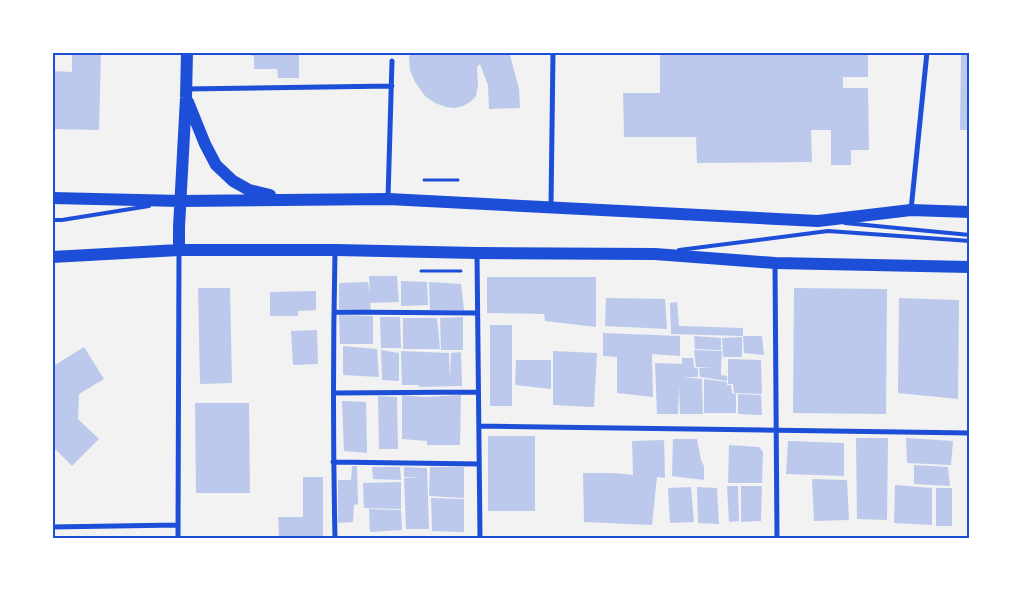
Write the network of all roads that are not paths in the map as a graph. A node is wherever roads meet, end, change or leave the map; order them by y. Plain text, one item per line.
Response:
1 (187, 52) edge
2 (553, 52) edge
3 (927, 52) edge
4 (392, 61) dead end
5 (392, 86) junction
6 (186, 93) junction
7 (52, 198) edge
8 (388, 199) junction
9 (295, 200) junction
10 (181, 201) junction
11 (551, 207) junction
12 (911, 210) junction
13 (970, 212) edge
14 (52, 220) edge
15 (818, 220) junction
16 (970, 235) edge
17 (970, 241) edge
18 (179, 250) junction
19 (336, 250) junction
20 (477, 253) junction
21 (655, 254) junction
22 (52, 257) edge
23 (775, 263) junction
24 (970, 267) edge
25 (334, 312) junction
26 (477, 313) junction
27 (334, 392) junction
28 (478, 392) junction
29 (479, 426) junction
30 (776, 429) junction
31 (970, 433) edge
32 (333, 462) junction
33 (479, 464) junction
34 (178, 525) junction
35 (52, 526) edge
36 (178, 538) edge
37 (334, 538) edge
38 (480, 538) edge
39 (777, 538) edge

1 - 6 main road
2 - 11 street
3 - 12 street
4 - 5 street
5 - 6 street
5 - 8 street
6 - 9 main road
6 - 10 main road
7 - 10 main road
8 - 9 main road
8 - 11 main road
9 - 10 main road
10 - 14 lane
10 - 18 main road
11 - 15 main road
12 - 13 main road
12 - 15 main road
15 - 16 lane
17 - 21 lane
18 - 19 main road
18 - 22 main road
18 - 34 street
19 - 20 main road
19 - 25 street
20 - 21 main road
20 - 26 street
21 - 23 main road
23 - 24 main road
23 - 30 street
25 - 26 street
25 - 27 street
26 - 28 street
27 - 28 street
27 - 32 street
28 - 29 street
29 - 30 street
29 - 33 street
30 - 31 street
30 - 39 street
32 - 33 street
32 - 37 street
33 - 38 street
34 - 35 street
34 - 36 street

